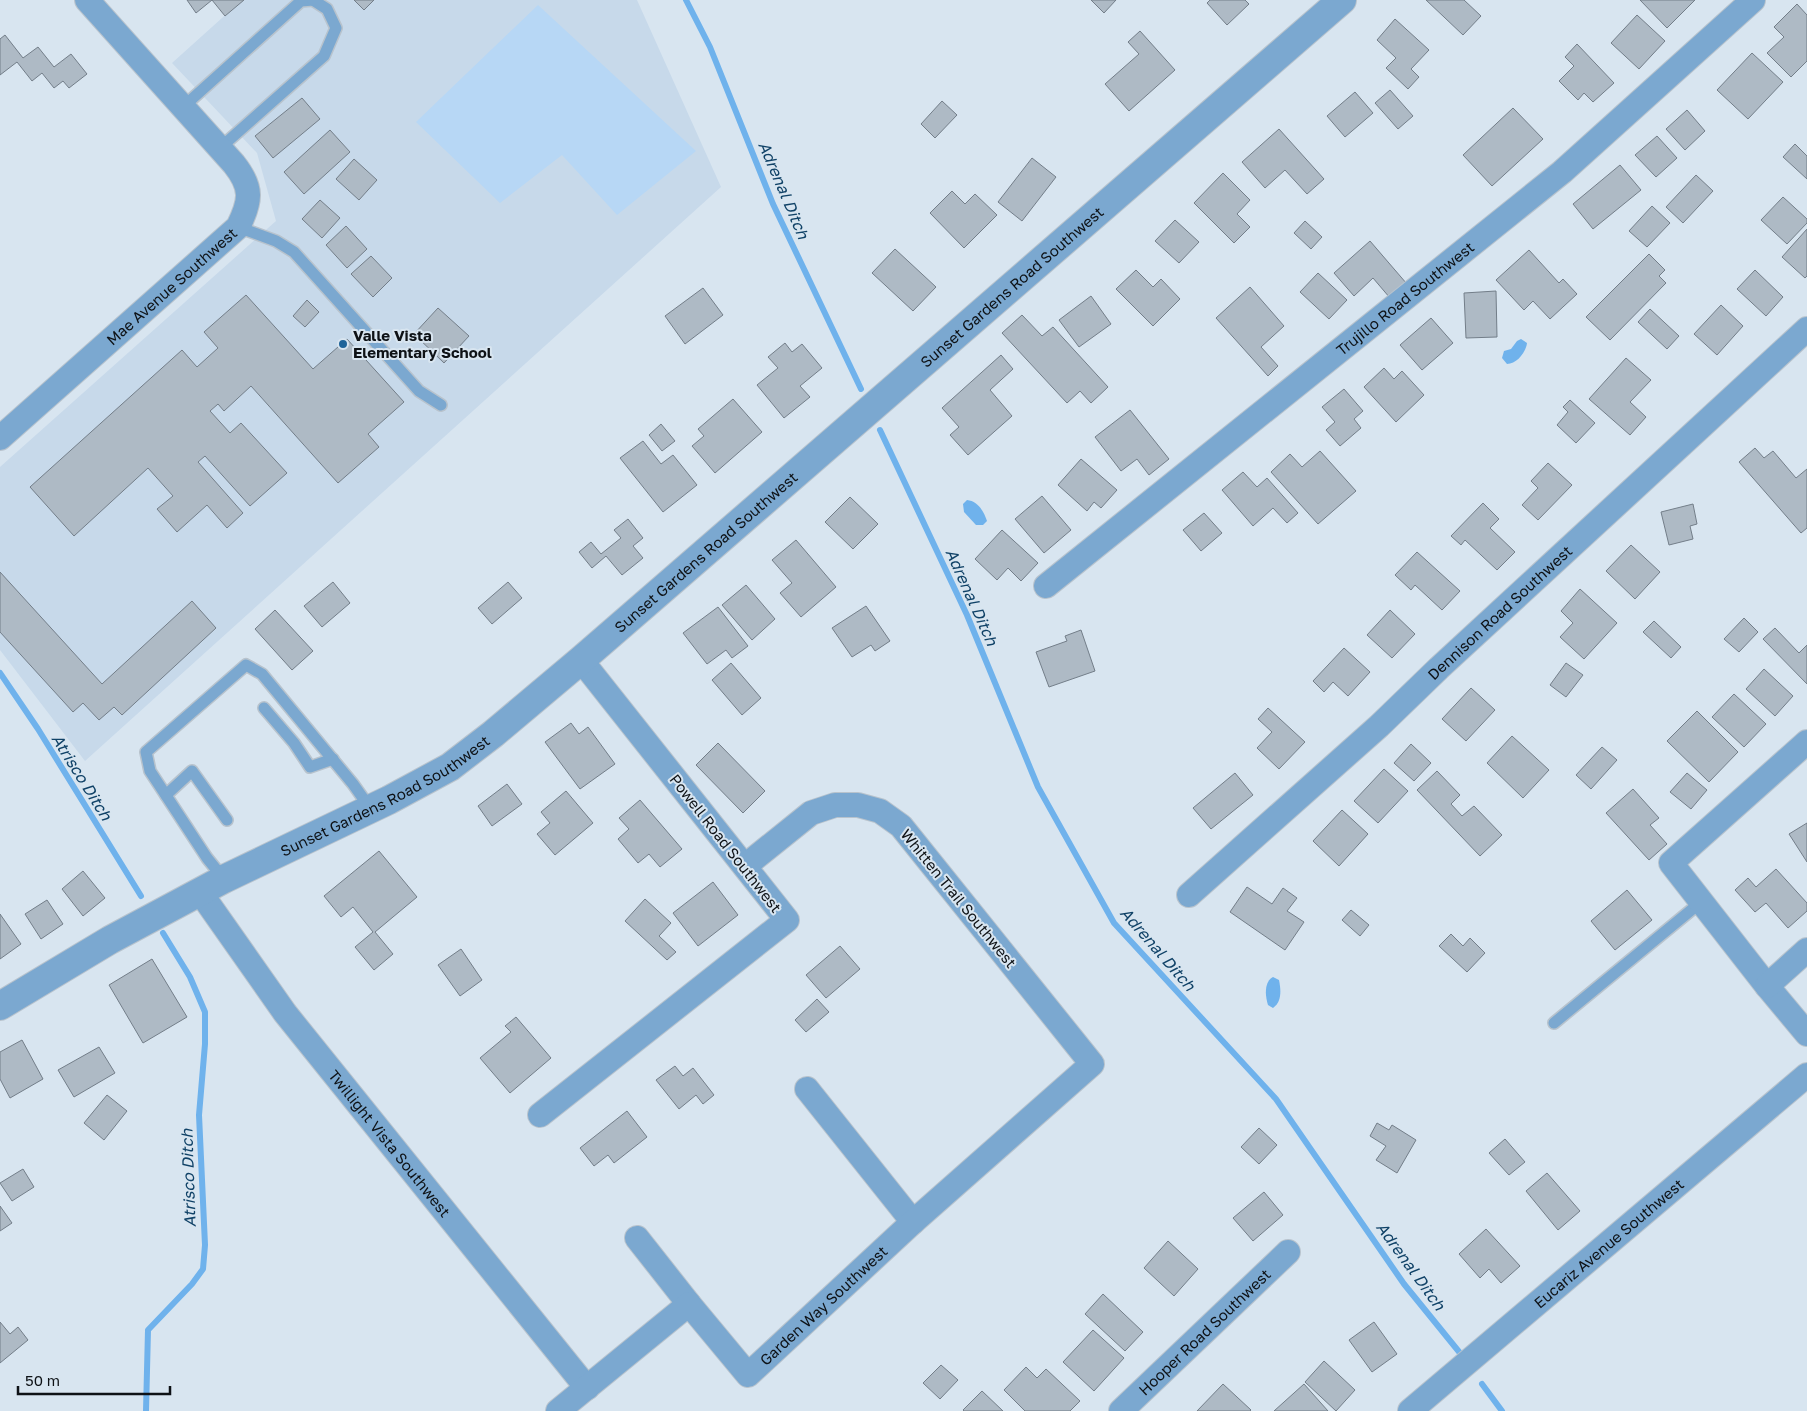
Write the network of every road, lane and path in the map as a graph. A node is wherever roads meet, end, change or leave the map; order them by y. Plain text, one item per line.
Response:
1 (87, 0) edge
2 (313, 0) edge
3 (1342, 0) edge
4 (1753, 0) edge
5 (183, 107) junction
6 (220, 148) junction
7 (238, 227) junction
8 (1807, 328) edge
9 (441, 405) dead end
10 (0, 438) edge
11 (1046, 586) dead end
12 (581, 660) junction
13 (264, 708) dead end
14 (1807, 742) edge
15 (333, 760) junction
16 (166, 795) junction
17 (370, 808) junction
18 (227, 820) dead end
19 (745, 866) junction
20 (224, 879) junction
21 (195, 895) junction
22 (1189, 895) dead end
23 (1701, 902) junction
24 (1807, 950) edge
25 (1767, 986) junction
26 (0, 1006) edge
27 (1554, 1023) dead end
28 (1807, 1034) edge
29 (1092, 1064) joint
30 (1807, 1076) edge
31 (807, 1089) dead end
32 (540, 1115) dead end
33 (913, 1222) junction
34 (637, 1238) dead end
35 (1288, 1252) dead end
36 (690, 1304) junction
37 (587, 1388) junction
38 (558, 1411) edge
39 (1121, 1411) edge
40 (1410, 1411) edge

1 - 5 street, Mae Avenue Southwest
2 - 5 lane
2 - 6 lane
3 - 12 street, Sunset Gardens Road Southwest
4 - 11 street, Trujillo Road Southwest
5 - 6 street, Mae Avenue Southwest
6 - 7 street, Mae Avenue Southwest
7 - 9 lane
7 - 10 street, Mae Avenue Southwest
8 - 22 street, Dennison Road Southwest
12 - 17 street, Sunset Gardens Road Southwest
12 - 19 street, Powell Road Southwest
13 - 15 lane
14 - 23 street
15 - 16 lane
15 - 17 lane
16 - 18 lane
16 - 20 lane
17 - 20 street, Sunset Gardens Road Southwest
19 - 29 street, Whitten Trail Southwest
19 - 32 street, Powell Road Southwest
20 - 21 street, Sunset Gardens Road Southwest
21 - 26 street, Sunset Gardens Road Southwest
21 - 37 street, Twillight Vista Southwest
23 - 25 street
23 - 27 lane
24 - 25 street
25 - 28 street
29 - 33 street, Garden Way Southwest
30 - 40 street, Eucariz Avenue Southwest
31 - 33 street
33 - 36 street, Garden Way Southwest
34 - 36 street
35 - 39 street, Hooper Road Southwest
36 - 37 street
37 - 38 street

